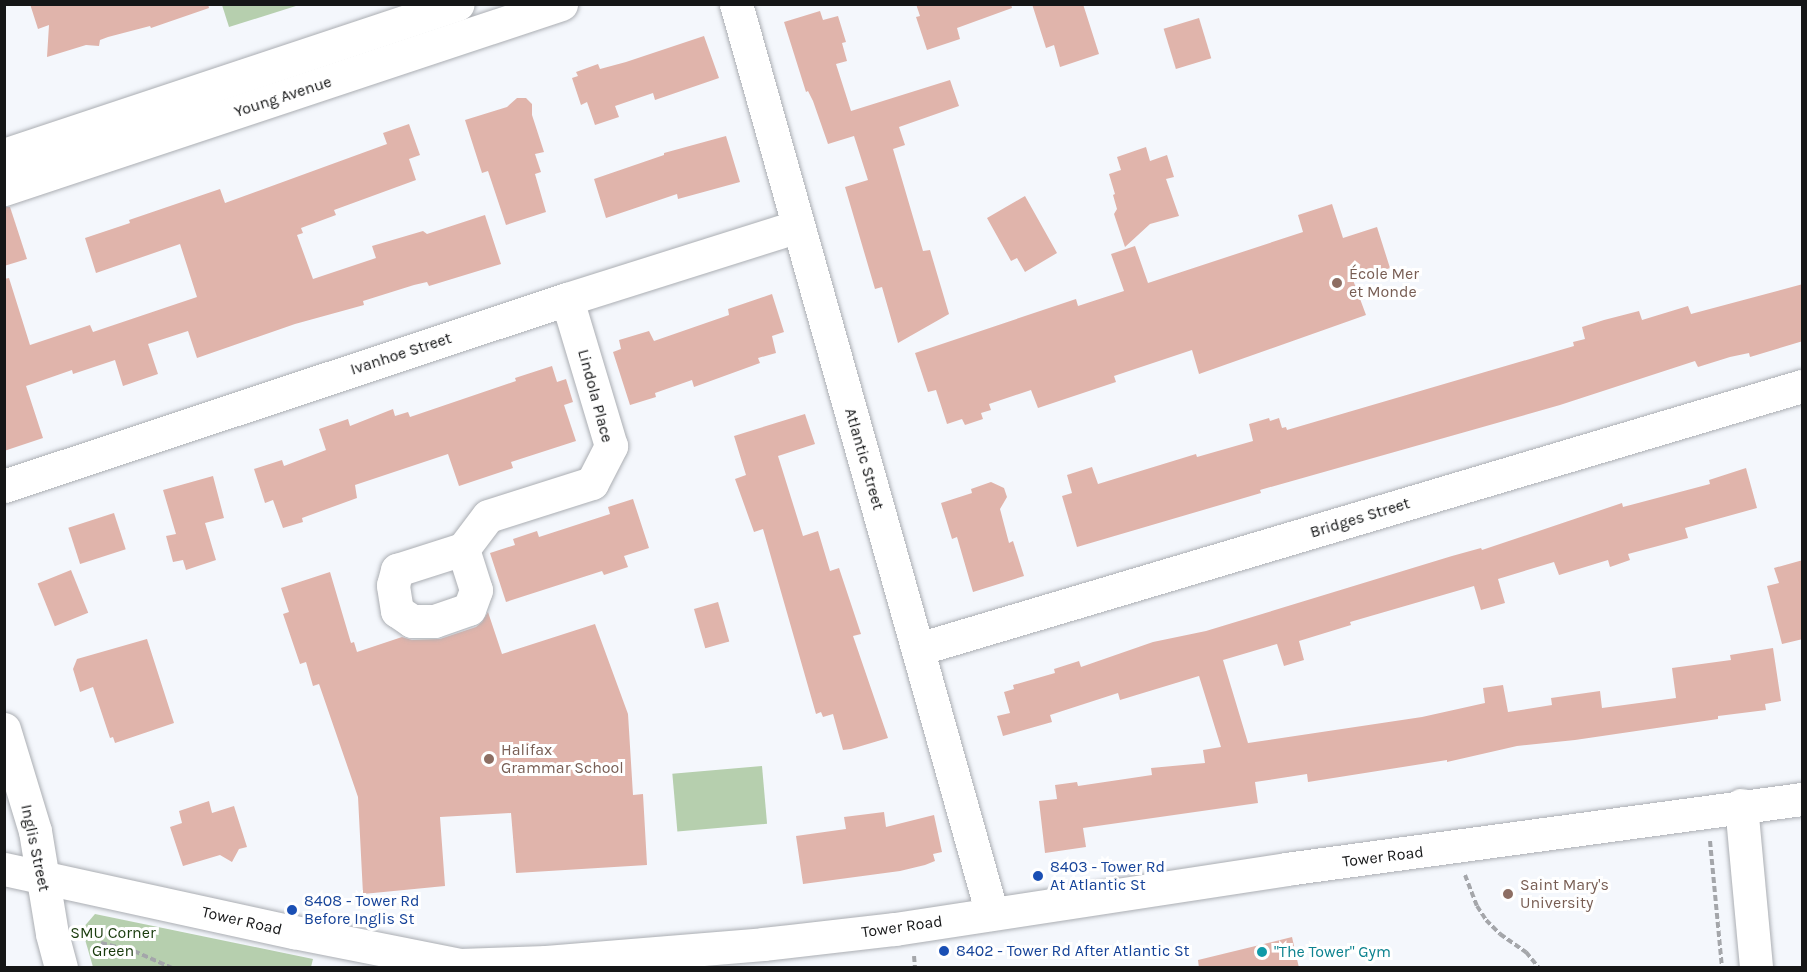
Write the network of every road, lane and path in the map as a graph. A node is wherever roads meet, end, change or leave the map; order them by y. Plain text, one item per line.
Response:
1 (458, 4) edge
2 (561, 4) edge
3 (736, 4) edge
4 (4, 155) edge
5 (4, 189) edge
6 (798, 226) junction
7 (567, 299) junction
8 (1803, 386) edge
9 (4, 486) edge
10 (463, 549) dead end
11 (918, 649) junction
12 (4, 729) edge
13 (1802, 799) edge
14 (1742, 806) junction
15 (1709, 837) dead end
16 (4, 869) edge
17 (1464, 871) dead end
18 (42, 876) junction
19 (992, 914) junction
20 (101, 943) dead end
21 (914, 953) dead end
22 (61, 968) edge
23 (172, 968) edge
24 (915, 968) edge
25 (1539, 968) edge
26 (1722, 968) edge
27 (1756, 968) edge

1 - 4 street, Young Avenue
2 - 5 street, Young Avenue
3 - 6 street, Atlantic Street
6 - 7 street, Ivanhoe Street
6 - 11 street, Atlantic Street
7 - 9 street, Ivanhoe Street
7 - 10 street, Lindola Place
8 - 11 street, Bridges Street
11 - 19 street, Atlantic Street
12 - 18 street, Inglis Street
13 - 14 street, Tower Road
14 - 19 street, Tower Road
14 - 27 street
15 - 26 path
16 - 18 street, Tower Road
17 - 25 path
18 - 19 street, Tower Road
18 - 22 street, Inglis Street
20 - 23 path
21 - 24 path

